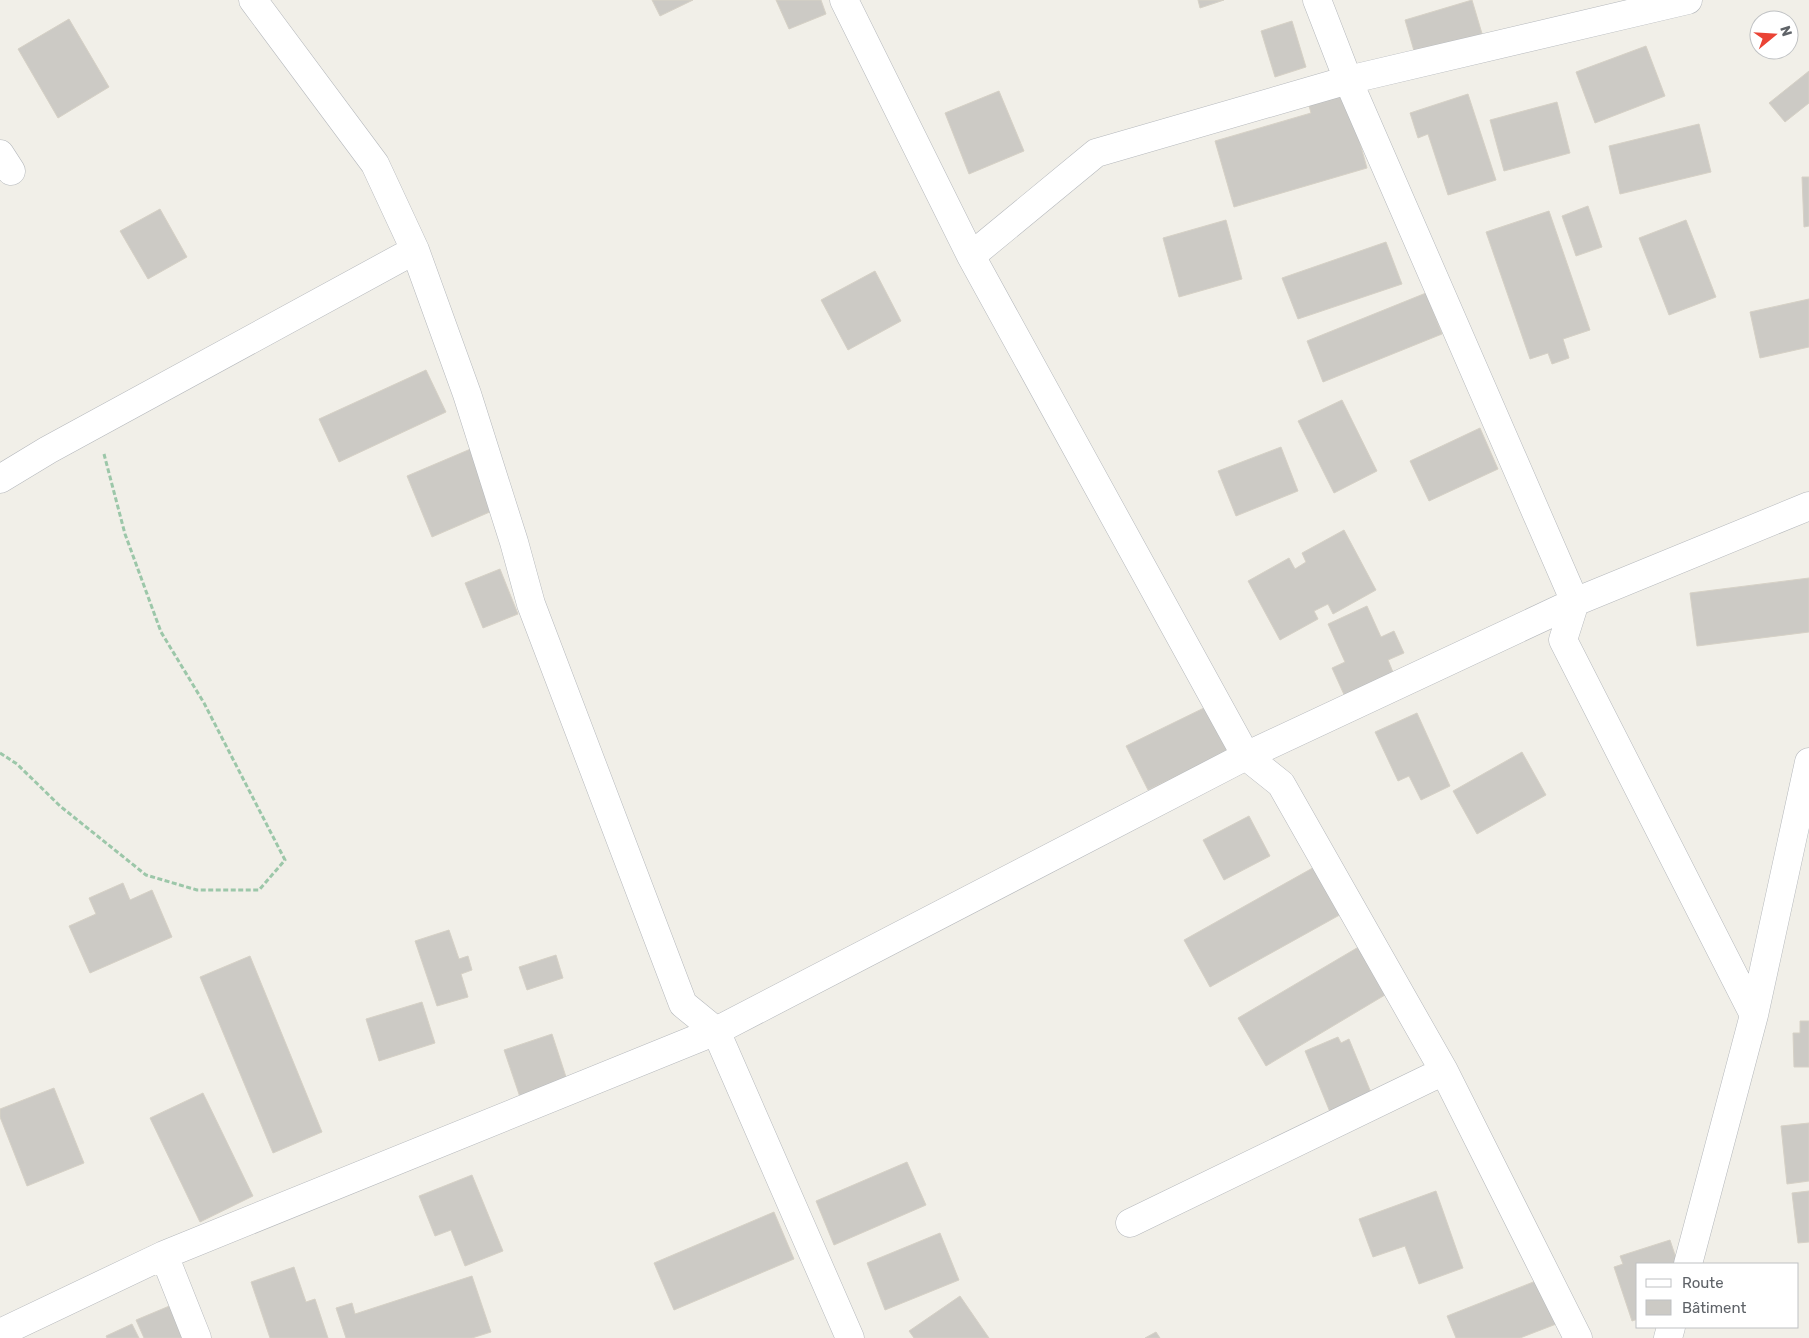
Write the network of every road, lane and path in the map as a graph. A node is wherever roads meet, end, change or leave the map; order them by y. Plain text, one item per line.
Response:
1 (253, 0) edge
2 (844, 0) edge
3 (1317, 0) edge
4 (1688, 0) edge
5 (1348, 80) junction
6 (415, 250) junction
7 (970, 256) junction
8 (96, 424) junction
9 (0, 478) edge
10 (1809, 506) edge
11 (1574, 602) junction
12 (0, 753) edge
13 (1246, 756) junction
14 (1809, 762) edge
15 (1754, 1015) junction
16 (716, 1031) junction
17 (1444, 1071) junction
18 (1130, 1223) dead end
19 (164, 1255) junction
20 (1688, 1263) edge
21 (0, 1333) edge
22 (197, 1338) edge
23 (850, 1338) edge
24 (1578, 1338) edge

1 - 6 street
2 - 7 street
3 - 5 street
4 - 5 street
5 - 7 street
5 - 11 street
6 - 8 street
6 - 16 street
7 - 13 street
8 - 9 street
8 - 12 path
10 - 11 street
11 - 13 street
11 - 15 street
13 - 16 street
13 - 17 street
14 - 15 street
15 - 20 street
16 - 19 street
16 - 23 street
17 - 18 street
17 - 24 street
19 - 21 street
19 - 22 street

